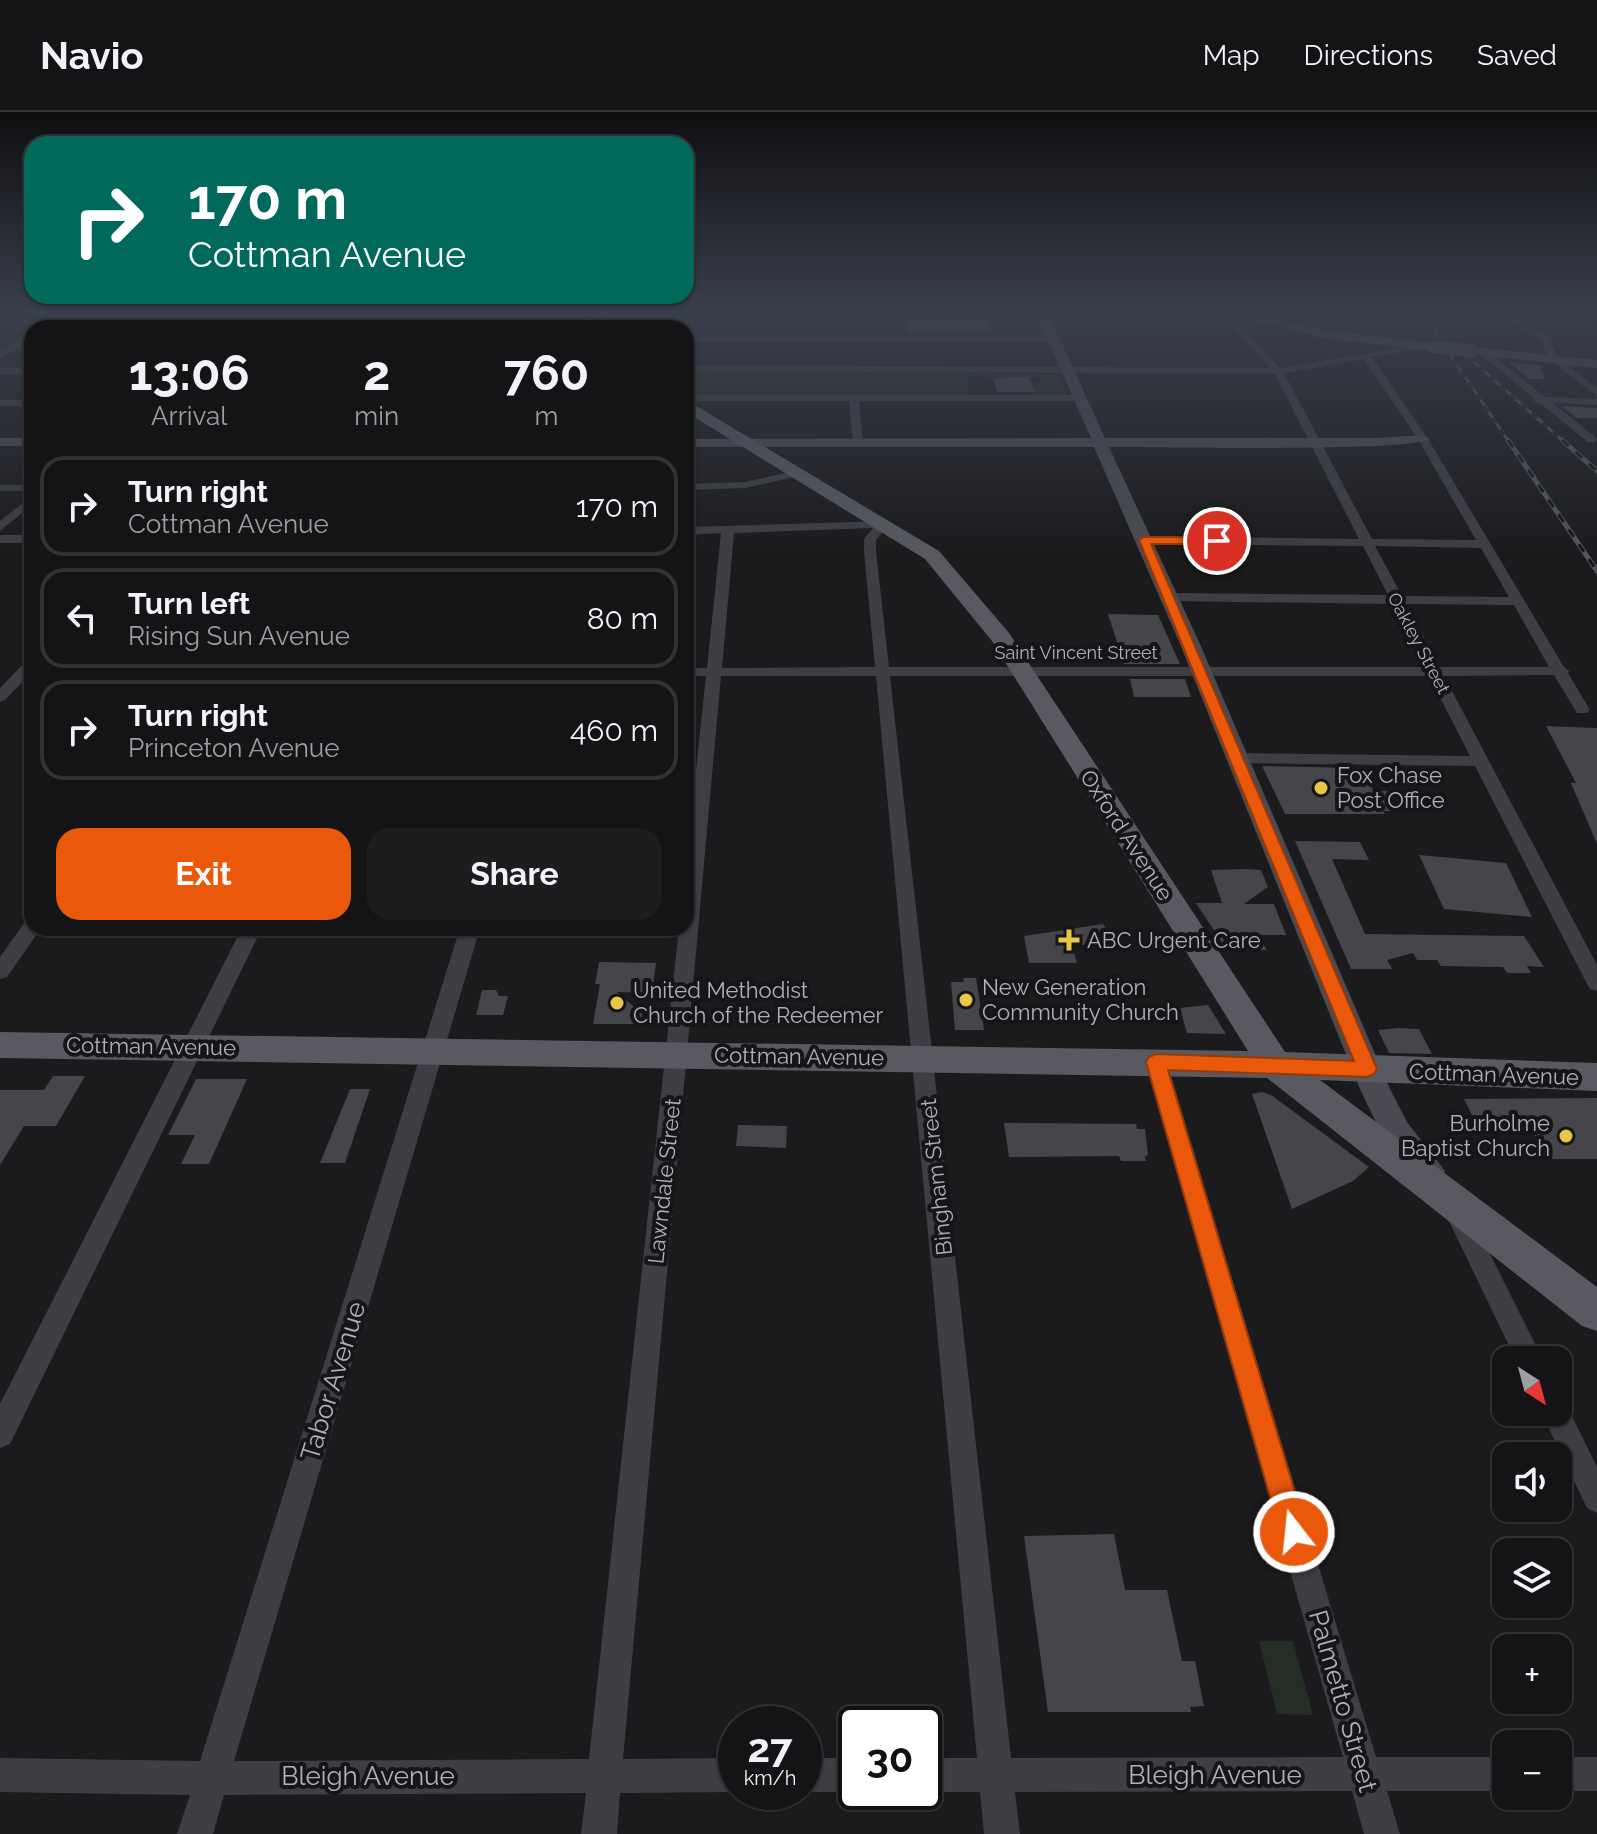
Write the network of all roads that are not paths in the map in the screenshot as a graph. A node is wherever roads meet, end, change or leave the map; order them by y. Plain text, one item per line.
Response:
1 (1078, 393) edge
2 (1289, 393) edge
3 (1392, 393) edge
4 (1530, 393) edge
5 (694, 398) edge
6 (854, 398) junction
7 (1080, 398) junction
8 (1538, 400) junction
9 (1597, 402) edge
10 (0, 403) edge
11 (24, 403) edge
12 (694, 410) edge
13 (1423, 439) junction
14 (1592, 440) dead end
15 (694, 441) edge
16 (0, 442) edge
17 (24, 442) edge
18 (745, 442) junction
19 (858, 442) junction
20 (1100, 442) junction
21 (1313, 442) junction
22 (799, 473) junction
23 (694, 487) edge
24 (0, 488) edge
25 (24, 488) edge
26 (24, 506) edge
27 (883, 524) junction
28 (0, 527) edge
29 (728, 529) junction
30 (694, 531) edge
31 (0, 539) edge
32 (24, 539) edge
33 (1144, 540) junction
34 (1367, 542) junction
35 (1486, 544) junction
36 (1169, 597) junction
37 (1396, 599) junction
38 (1520, 601) junction
39 (24, 670) edge
40 (1562, 671) junction
41 (694, 672) edge
42 (714, 672) junction
43 (883, 672) junction
44 (1023, 672) junction
45 (1202, 672) junction
46 (1436, 672) junction
47 (0, 673) edge
48 (24, 674) edge
49 (0, 697) edge
50 (1582, 710) dead end
51 (1237, 758) junction
52 (1480, 761) junction
53 (694, 884) edge
54 (26, 936) edge
55 (248, 936) edge
56 (468, 936) edge
57 (689, 936) edge
58 (0, 972) edge
59 (1597, 984) edge
60 (0, 1045) edge
61 (193, 1046) junction
62 (433, 1050) junction
63 (678, 1054) junction
64 (924, 1058) junction
65 (1156, 1062) junction
66 (1276, 1066) junction
67 (1367, 1069) junction
68 (1597, 1077) edge
69 (1452, 1203) junction
70 (1597, 1312) edge
71 (1523, 1346) edge
72 (1562, 1426) edge
73 (0, 1434) edge
74 (1597, 1498) edge
75 (1492, 1774) edge
76 (1572, 1774) edge
77 (1597, 1774) edge
78 (0, 1775) edge
79 (605, 1775) junction
80 (718, 1775) edge
81 (942, 1775) edge
82 (996, 1775) junction
83 (1365, 1776) junction
84 (212, 1778) junction
85 (195, 1834) edge
86 (599, 1834) edge
87 (1002, 1834) edge
88 (1382, 1834) edge

1 - 7 main road
2 - 21 street, Oakley Street
3 - 13 street
4 - 8 street
5 - 6 street
6 - 7 street
6 - 19 street
7 - 20 main road
8 - 9 street
8 - 14 street
10 - 11 street
12 - 18 main road, Oxford Avenue
13 - 21 main road
13 - 35 street
15 - 18 main road
16 - 17 main road
18 - 19 main road
18 - 22 main road, Oxford Avenue
19 - 20 main road
20 - 21 main road
20 - 33 main road
21 - 34 street, Oakley Street
22 - 23 street
22 - 27 main road, Oxford Avenue
24 - 25 street
26 - 28 street
27 - 29 street
27 - 43 street, Bingham Street
27 - 44 main road, Oxford Avenue
29 - 30 street
29 - 42 street, Lawndale Street
31 - 32 street
33 - 34 street
33 - 36 main road
34 - 35 street
34 - 37 street, Oakley Street
35 - 38 street
36 - 37 street
36 - 45 main road
37 - 38 street
37 - 46 street, Oakley Street
38 - 40 street
39 - 47 street
40 - 46 street, Saint Vincent Street
40 - 50 street
41 - 42 street, Saint Vincent Street
42 - 43 street, Saint Vincent Street
42 - 53 street, Lawndale Street
43 - 44 street, Saint Vincent Street
43 - 64 street, Bingham Street
44 - 45 street, Saint Vincent Street
44 - 66 main road, Oxford Avenue
45 - 46 street, Saint Vincent Street
45 - 51 main road
46 - 52 street, Oakley Street
48 - 49 street
51 - 52 street
51 - 67 main road
52 - 59 street, Oakley Street
54 - 58 street
55 - 61 street
56 - 62 street, Tabor Avenue
57 - 63 street, Lawndale Street
60 - 61 main road, Cottman Avenue
61 - 62 main road, Cottman Avenue
61 - 73 street
62 - 63 main road, Cottman Avenue
62 - 84 street, Tabor Avenue
63 - 64 main road, Cottman Avenue
63 - 79 street, Lawndale Street
64 - 65 main road, Cottman Avenue
64 - 82 street, Bingham Street
65 - 66 main road, Cottman Avenue
65 - 83 street, Palmetto Street
66 - 67 main road, Cottman Avenue
66 - 69 main road, Oxford Avenue
67 - 68 main road, Cottman Avenue
67 - 69 main road
69 - 70 main road, Oxford Avenue
69 - 71 street
72 - 74 street
75 - 83 street, Bleigh Avenue
76 - 77 street
78 - 84 street, Bleigh Avenue
79 - 80 street, Bleigh Avenue
79 - 84 street, Bleigh Avenue
79 - 86 street, Lawndale Street
81 - 82 street, Bleigh Avenue
82 - 83 street, Bleigh Avenue
82 - 87 street, Bingham Street
83 - 88 street, Palmetto Street
84 - 85 street, Tabor Avenue

